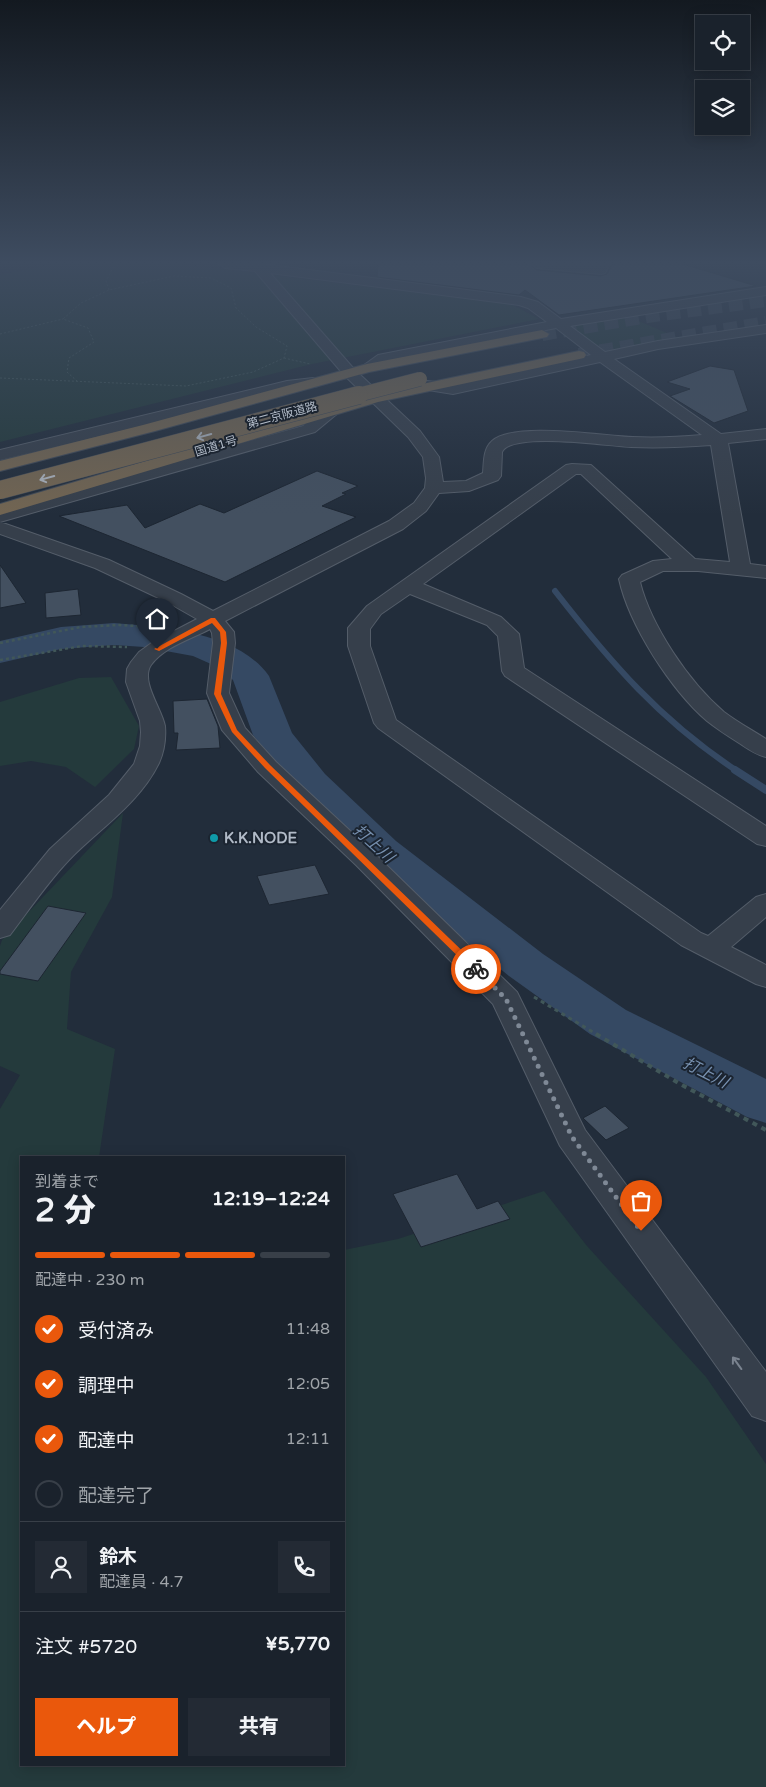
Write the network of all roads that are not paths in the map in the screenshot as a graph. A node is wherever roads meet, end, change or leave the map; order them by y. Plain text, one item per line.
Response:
1 (328, 347) edge
2 (437, 347) edge
3 (480, 347) edge
4 (496, 347) edge
5 (561, 347) tunnel mouth
6 (590, 347) edge
7 (651, 347) edge
8 (579, 355) tunnel mouth
9 (602, 356) junction
10 (367, 368) junction
11 (349, 372) junction
12 (313, 383) junction
13 (424, 383) junction
14 (375, 398) junction
15 (332, 410) junction
16 (766, 434) edge
17 (719, 440) junction
18 (0, 455) edge
19 (0, 466) edge
20 (0, 476) edge
21 (434, 488) junction
22 (0, 490) edge
23 (0, 510) edge
24 (0, 517) edge
25 (0, 528) edge
26 (690, 565) junction
27 (741, 570) junction
28 (766, 572) edge
29 (407, 585) junction
30 (213, 620) junction
31 (766, 750) edge
32 (766, 838) edge
33 (766, 903) edge
34 (0, 930) edge
35 (711, 949) junction
36 (766, 977) edge
37 (766, 1403) edge

1 - 11 street
2 - 10 street
3 - 10 highway, 第二京阪道路
4 - 20 highway, 第二京阪道路
5 - 13 highway, 第二京阪道路
6 - 9 street
7 - 9 street
8 - 13 highway, 国道1号
9 - 13 street
9 - 17 street
10 - 11 highway
11 - 12 highway
11 - 14 street
12 - 18 street
12 - 19 highway
13 - 14 highway, 国道1号
13 -> 22 highway, 第二京阪道路, bridge
14 - 15 highway, 国道1号
14 - 21 street
15 - 23 highway, 国道1号
15 - 24 street
16 - 17 street
17 - 21 street
17 - 27 street
21 - 30 street
25 - 30 street
26 - 27 street
26 - 29 street
26 - 31 street
27 - 28 street
29 - 32 street
29 - 35 street
30 - 34 street
37 -> 30 street
33 - 35 street
35 - 36 street

